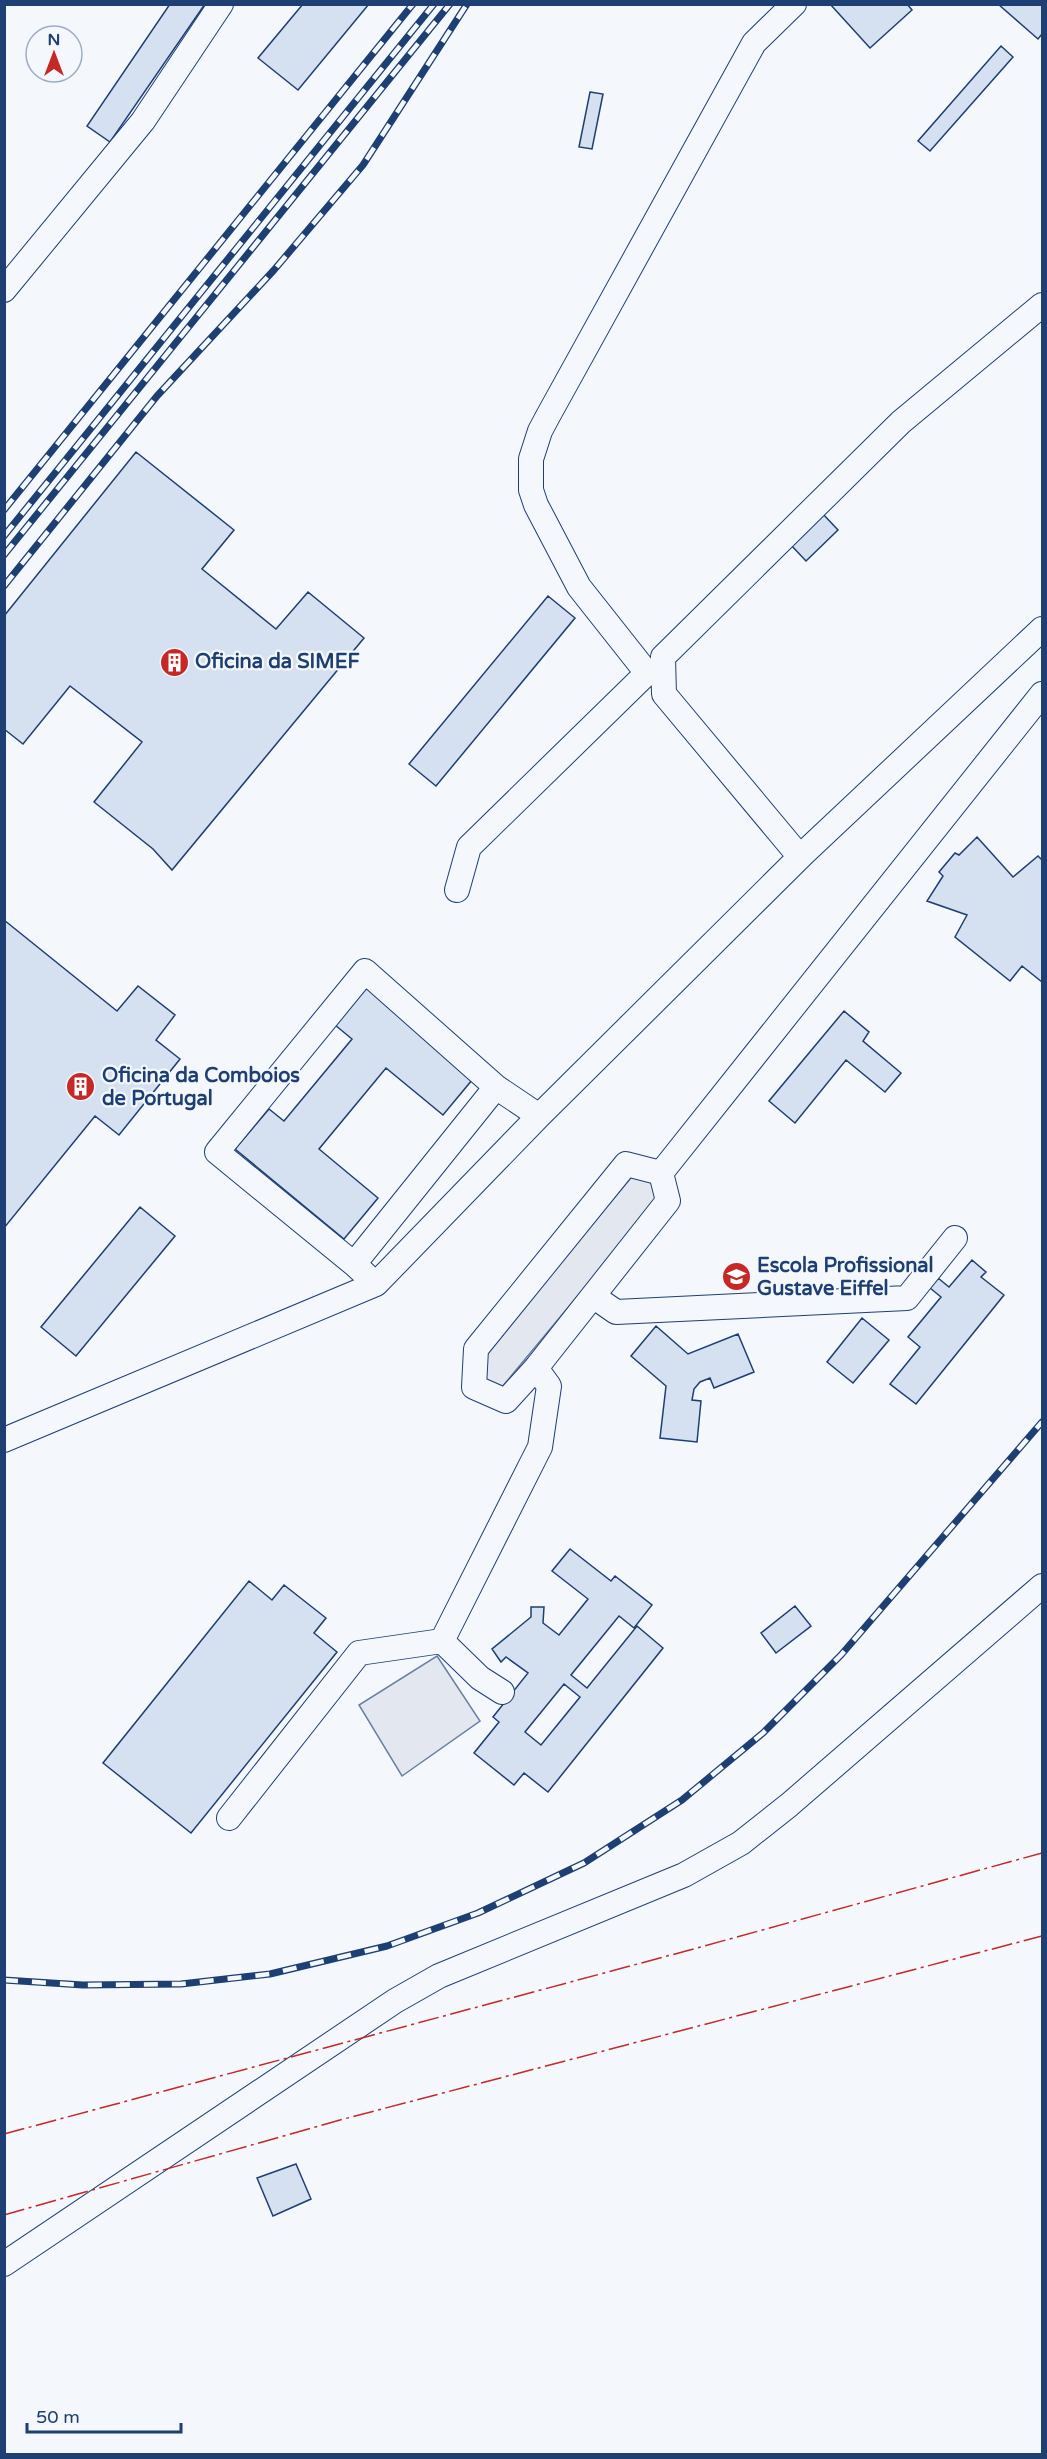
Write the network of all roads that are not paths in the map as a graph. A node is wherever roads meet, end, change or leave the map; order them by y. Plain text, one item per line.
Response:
1 (221, 4) edge
2 (794, 4) edge
3 (4, 290) edge
4 (1042, 305) edge
5 (1042, 629) edge
6 (655, 671) junction
7 (1042, 694) edge
8 (800, 857) junction
9 (457, 890) dead end
10 (496, 1087) junction
11 (539, 1116) junction
12 (661, 1173) junction
13 (955, 1238) dead end
14 (354, 1264) junction
15 (376, 1284) junction
16 (593, 1296) junction
17 (536, 1368) junction
18 (4, 1440) edge
19 (1042, 1586) edge
20 (442, 1641) junction
21 (502, 1692) dead end
22 (229, 1818) dead end
23 (4, 2264) edge

1 - 3 street
2 - 6 street
4 - 6 street
5 - 8 street
6 - 8 street
6 - 9 street
7 - 12 street
8 - 11 street
10 - 11 street
10 - 14 street
10 - 14 street
11 - 15 street
12 - 16 street
12 - 17 street
13 - 16 street
14 - 15 street
15 - 18 street
16 - 17 street
17 - 20 street
19 - 23 street
20 - 21 street
20 - 22 street

